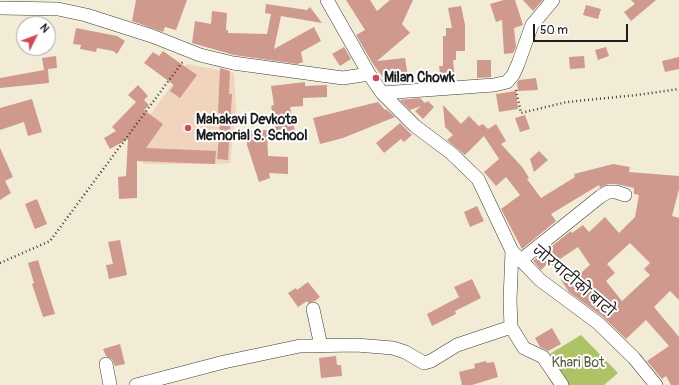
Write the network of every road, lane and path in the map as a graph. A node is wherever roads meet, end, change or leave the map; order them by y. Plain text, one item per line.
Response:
1 (327, 0) edge
2 (553, 0) edge
3 (0, 8) edge
4 (191, 51) junction
5 (369, 74) junction
6 (513, 75) junction
7 (679, 89) edge
8 (382, 93) junction
9 (625, 194) dead end
10 (517, 256) junction
11 (0, 263) edge
12 (313, 309) dead end
13 (511, 327) junction
14 (321, 346) junction
15 (106, 364) dead end
16 (110, 385) edge
17 (136, 385) edge
18 (562, 385) edge
19 (656, 385) edge

1 - 5 street, जोरपाटीको बाटो
2 - 6 street
3 - 4 street
4 - 5 street
4 - 11 path
5 - 8 street, जोरपाटीको बाटो
6 - 7 path
6 - 8 street
8 - 10 street, जोरपाटीको बाटो
9 - 10 street
10 - 13 street
10 - 19 street, जोरपाटीको बाटो
12 - 14 street
13 - 14 street
13 - 18 street
14 - 17 street
15 - 16 street

